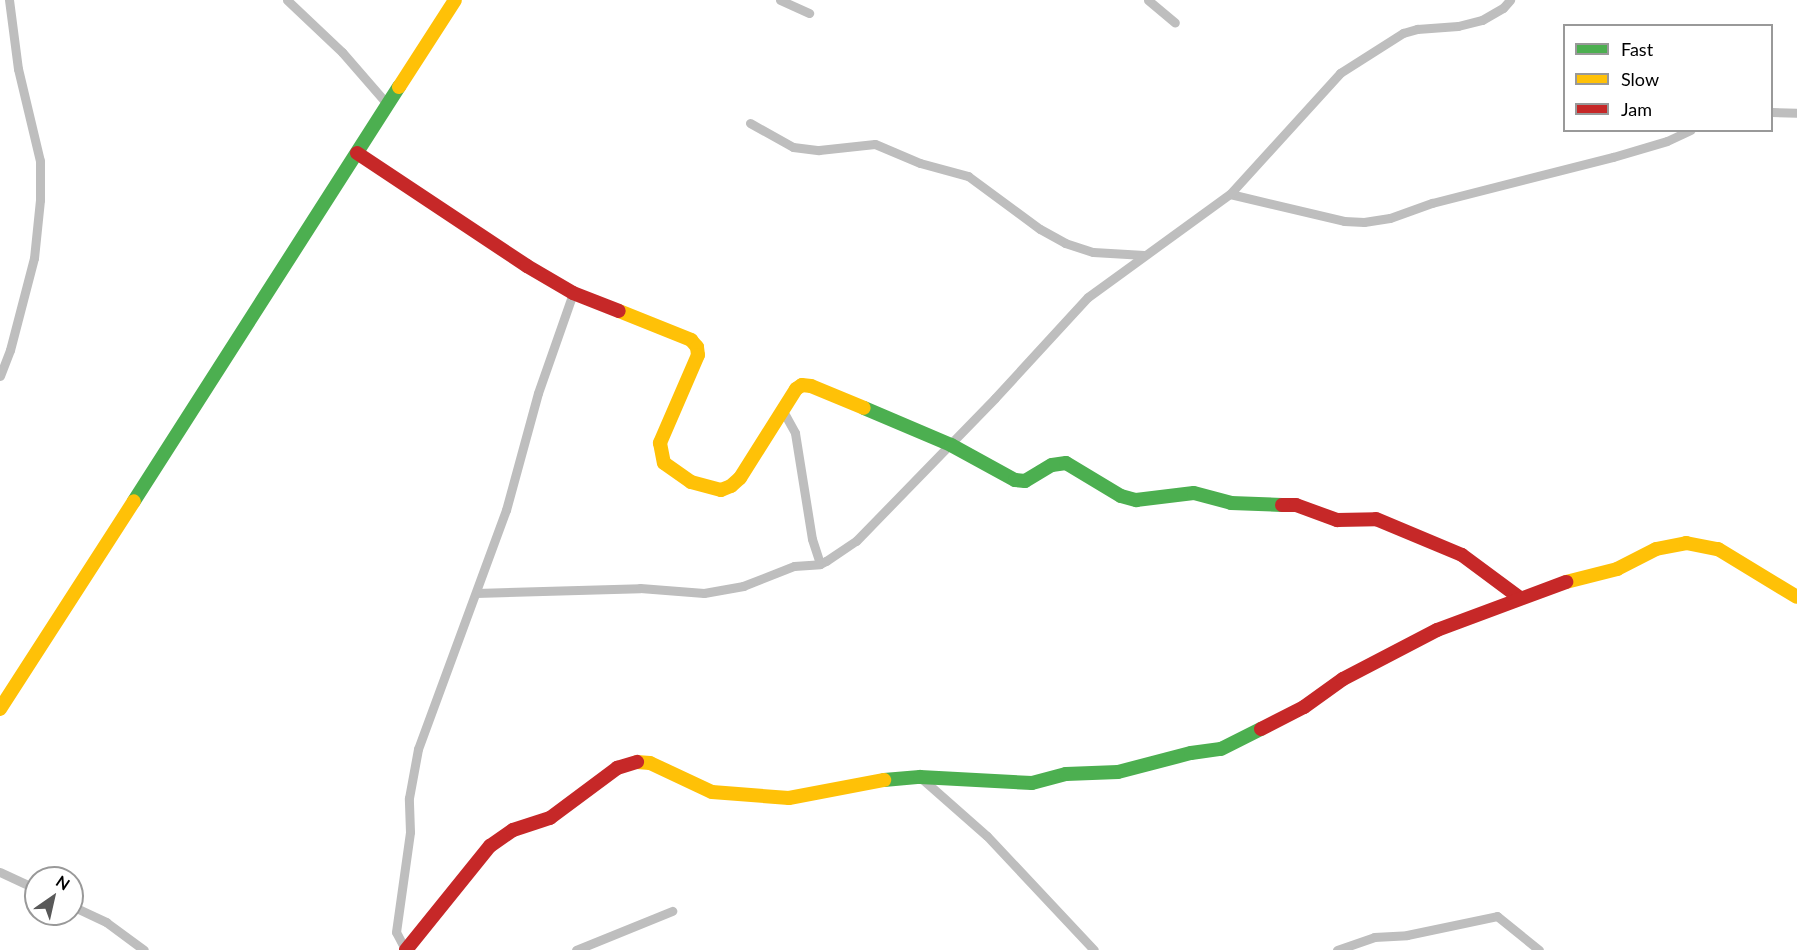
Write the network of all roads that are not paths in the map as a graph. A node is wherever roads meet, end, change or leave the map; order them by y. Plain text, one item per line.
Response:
1 (9, 0) edge
2 (287, 0) edge
3 (455, 0) edge
4 (780, 0) edge
5 (1148, 0) edge
6 (1510, 0) edge
7 (809, 13) dead end
8 (1175, 23) dead end
9 (388, 105) junction
10 (1773, 112) edge
11 (1797, 113) edge
12 (750, 123) dead end
13 (1687, 132) edge
14 (357, 153) junction
15 (1230, 194) junction
16 (1145, 255) junction
17 (573, 292) junction
18 (5, 349) edge
19 (0, 376) edge
20 (783, 411) junction
21 (951, 445) junction
22 (820, 564) junction
23 (476, 593) junction
24 (1797, 597) edge
25 (1520, 598) junction
26 (0, 709) edge
27 (920, 777) junction
28 (0, 872) edge
29 (24, 883) edge
30 (672, 911) dead end
31 (84, 912) edge
32 (405, 949) edge
33 (144, 950) edge
34 (576, 950) edge
35 (1094, 950) edge
36 (1337, 950) edge
37 (1539, 950) edge

1 - 18 street
2 - 9 street
3 - 9 street
4 - 7 street
5 - 8 street
6 - 15 street
9 - 14 street
10 - 11 street
12 - 16 street
13 - 15 street
14 - 17 street
14 - 26 street
15 - 16 street
16 - 21 street
17 - 20 street
17 - 23 street
18 - 19 street
20 - 21 street
20 - 22 street
21 - 22 street
21 - 25 street
22 - 23 street
23 - 32 street
24 - 25 street
25 - 27 street
27 - 32 street
27 - 35 street
28 - 29 street
30 - 34 street
31 - 33 street
36 - 37 street

